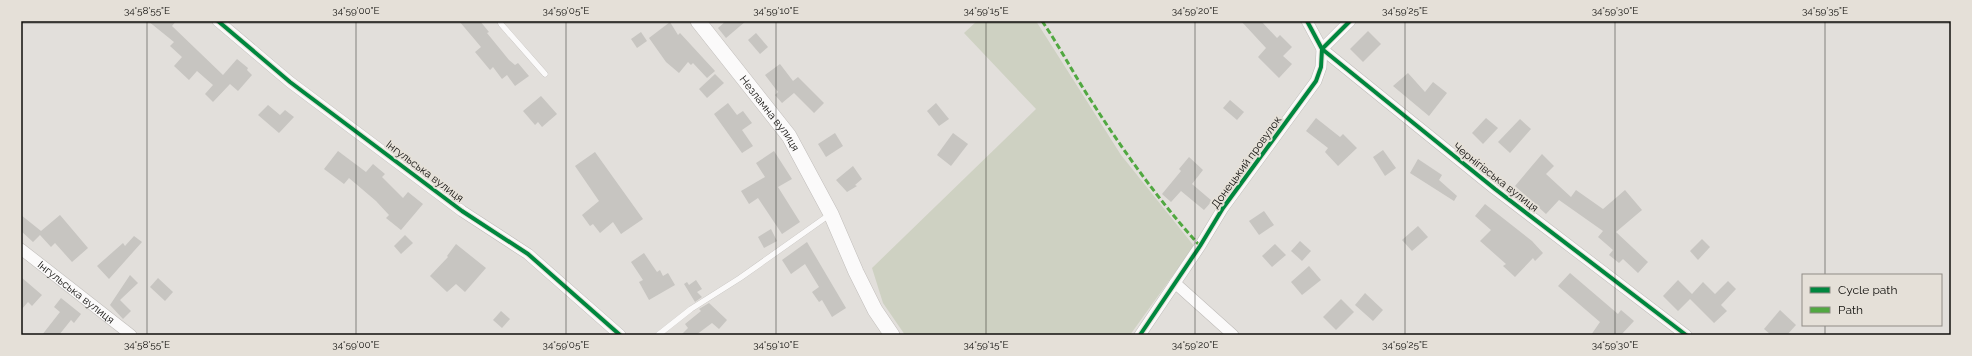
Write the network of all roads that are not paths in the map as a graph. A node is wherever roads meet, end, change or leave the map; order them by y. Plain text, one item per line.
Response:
1 (218, 21) edge
2 (500, 21) edge
3 (698, 21) edge
4 (1307, 21) edge
5 (1350, 21) edge
6 (1322, 49) junction
7 (545, 74) dead end
8 (831, 214) junction
9 (21, 249) edge
10 (1175, 283) junction
11 (130, 335) edge
12 (620, 335) edge
13 (658, 335) edge
14 (892, 335) edge
15 (1140, 335) edge
16 (1233, 335) edge
17 (1686, 335) edge

1 - 12 street, Інгульська вулиця
2 - 7 lane
3 - 8 street, Незламна вулиця
4 - 6 street, Чернігівська вулиця
5 - 6 street
6 - 10 street, Донецький провулок
6 - 17 street, Чернігівська вулиця
8 - 13 lane
8 - 14 street, Незламна вулиця
9 - 11 street, Інгульська вулиця
10 - 15 street, Донецький провулок
10 - 16 street

